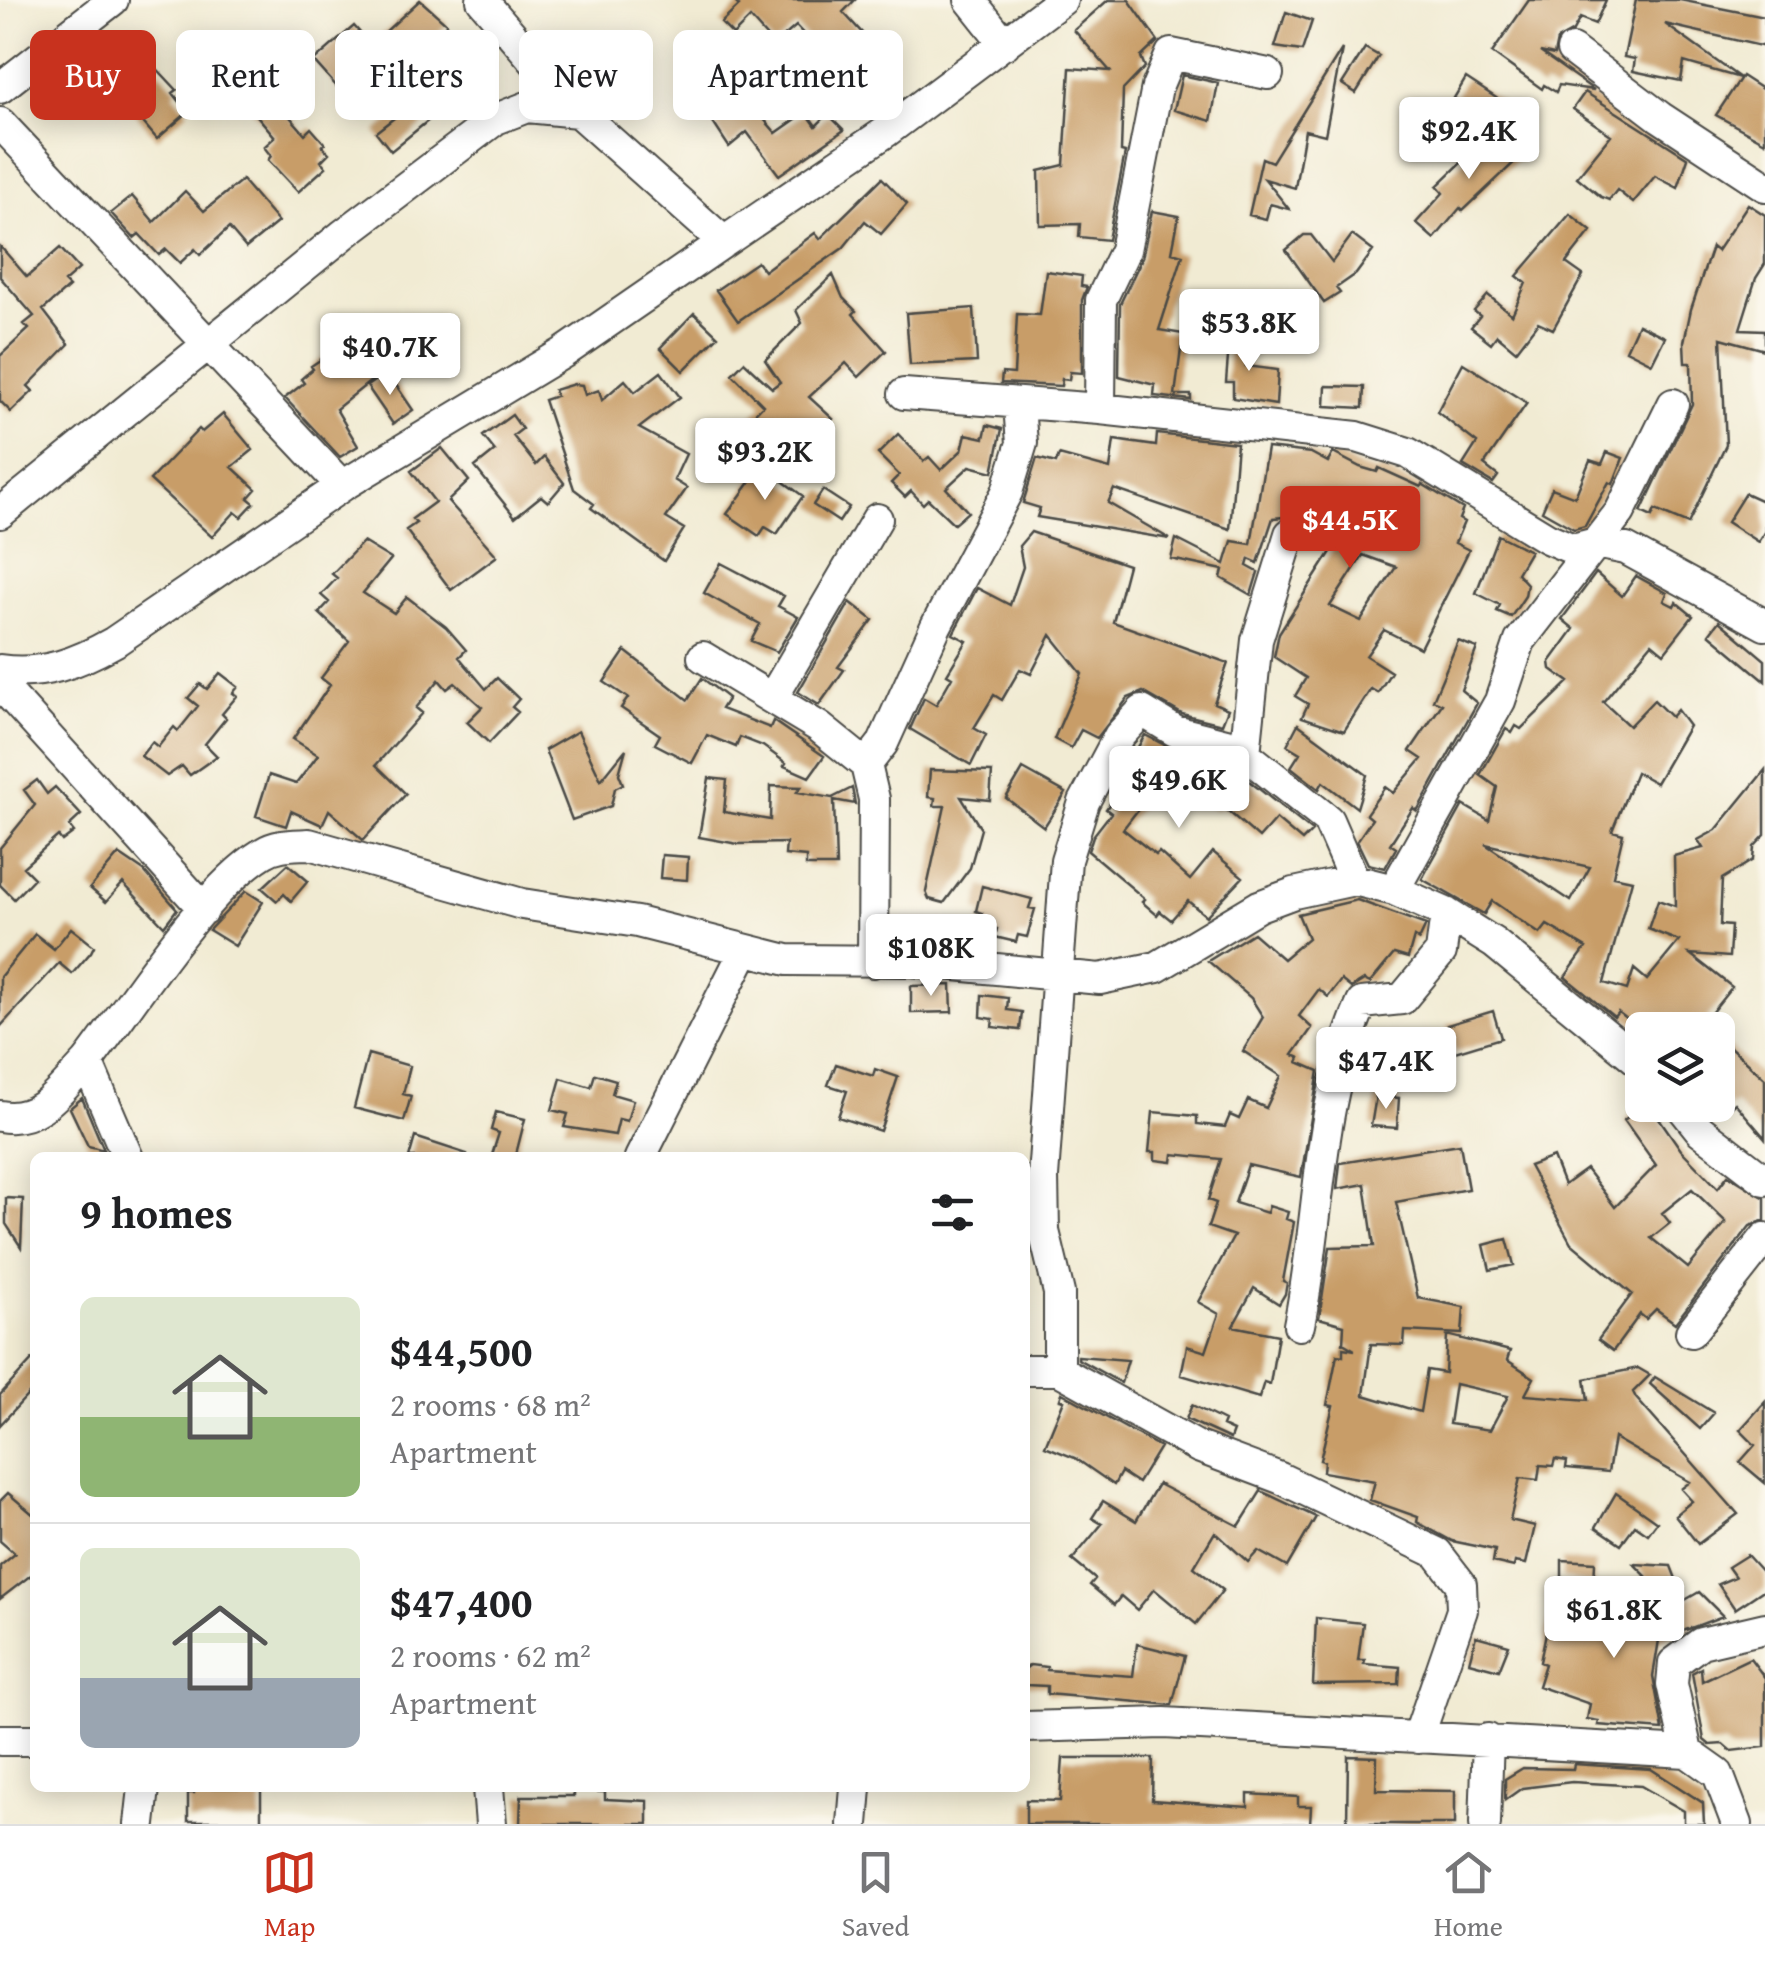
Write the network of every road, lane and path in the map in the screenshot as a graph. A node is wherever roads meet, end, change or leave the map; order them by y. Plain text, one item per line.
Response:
1 (113, 0) edge
2 (482, 0) edge
3 (970, 0) edge
4 (1062, 0) edge
5 (519, 43) edge
6 (1004, 44) junction
7 (1572, 50) dead end
8 (1268, 74) dead end
9 (0, 88) edge
10 (519, 110) edge
11 (587, 120) edge
12 (0, 123) edge
13 (1765, 186) edge
14 (724, 242) junction
15 (208, 344) junction
16 (904, 394) dead end
17 (1673, 404) dead end
18 (1019, 406) junction
19 (1100, 409) junction
20 (342, 486) junction
21 (0, 513) edge
22 (877, 519) dead end
23 (1290, 534) dead end
24 (1596, 543) junction
25 (1765, 625) edge
26 (704, 657) dead end
27 (0, 670) edge
28 (0, 684) edge
29 (773, 696) junction
30 (1245, 754) junction
31 (866, 765) junction
32 (1354, 880) junction
33 (1394, 890) junction
34 (204, 908) junction
35 (1446, 913) junction
36 (744, 952) junction
37 (873, 962) junction
38 (1060, 975) junction
39 (1625, 1050) edge
40 (86, 1062) junction
41 (0, 1116) edge
42 (1694, 1122) edge
43 (125, 1152) edge
44 (643, 1152) edge
45 (1765, 1180) edge
46 (1765, 1238) edge
47 (1299, 1324) dead end
48 (1691, 1332) dead end
49 (1030, 1370) edge
50 (1059, 1370) junction
51 (1765, 1628) edge
52 (1030, 1727) edge
53 (1418, 1738) junction
54 (1488, 1739) junction
55 (0, 1740) edge
56 (30, 1740) edge
57 (1687, 1752) junction
58 (144, 1792) edge
59 (488, 1792) edge
60 (856, 1792) edge
61 (140, 1824) edge
62 (491, 1824) edge
63 (853, 1824) edge
64 (1485, 1824) edge
65 (1737, 1824) edge

1 - 9 street
2 - 5 street
3 - 6 street
4 - 6 street
6 - 14 street
7 - 13 street
8 - 19 street
10 - 15 street
11 - 14 street
12 - 15 street
14 - 20 street
15 - 20 street
15 - 21 street
16 - 18 street
17 - 24 street
18 - 19 street
18 - 31 street
19 - 24 street
20 - 27 street
22 - 29 street
23 - 30 street
24 - 25 street
24 - 33 street
26 - 29 street
28 - 34 street
29 - 31 street
30 - 32 street
30 - 38 street
31 - 37 street
32 - 33 street
32 - 38 street
33 - 35 street
34 - 36 street
34 - 40 street
35 - 39 street
35 - 47 street
36 - 37 street
36 - 44 street
37 - 38 street
38 - 50 street
40 - 41 street
40 - 43 street
42 - 45 street
46 - 48 street
49 - 50 street
50 - 53 street
51 - 57 street
52 - 53 street
53 - 54 street
54 - 57 street
54 - 64 street
55 - 56 street
57 - 65 street
58 - 61 street
59 - 62 street
60 - 63 street

